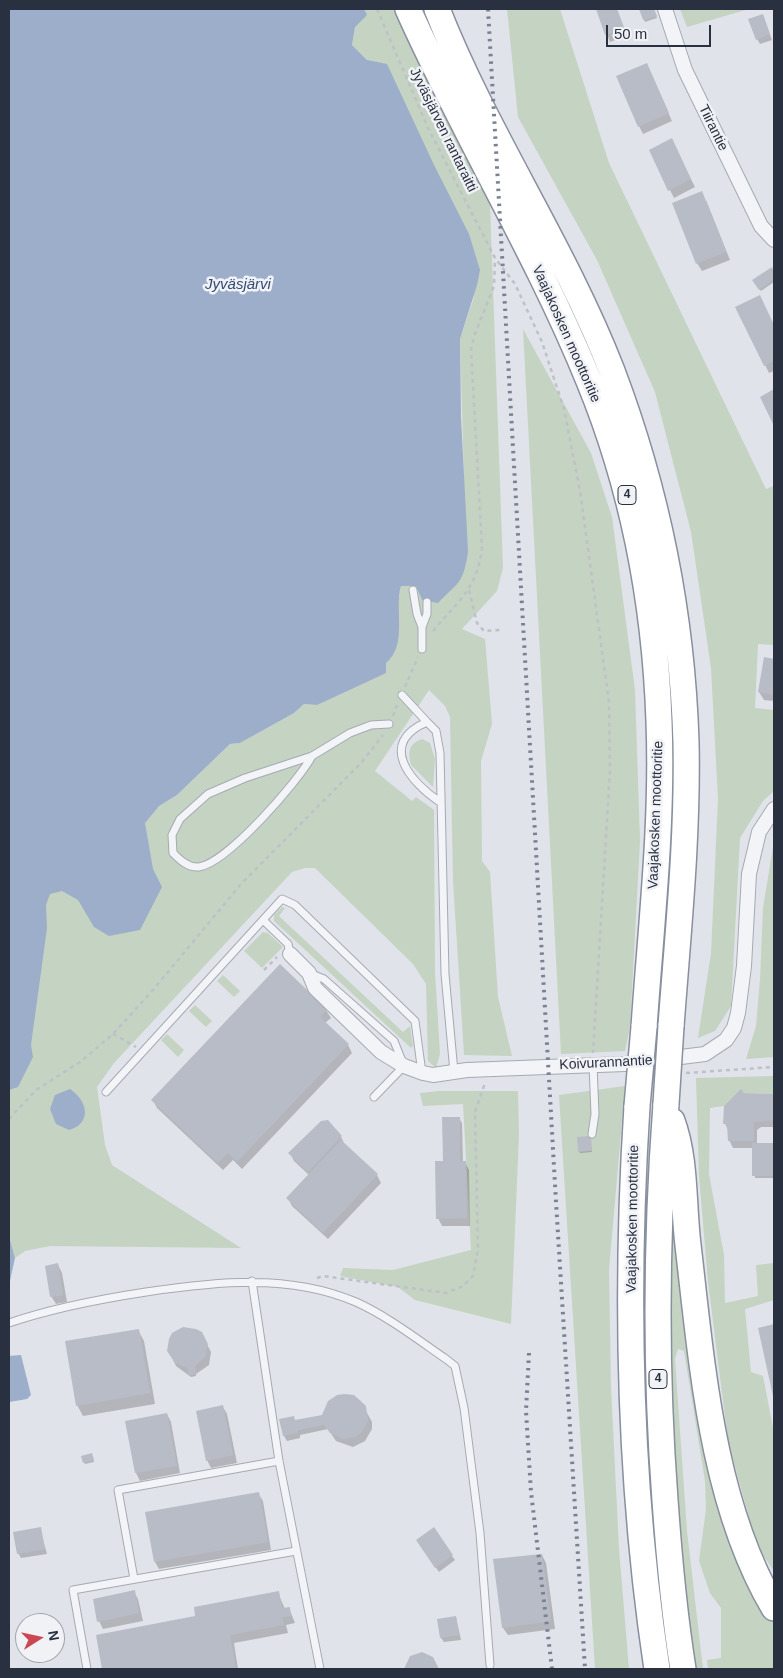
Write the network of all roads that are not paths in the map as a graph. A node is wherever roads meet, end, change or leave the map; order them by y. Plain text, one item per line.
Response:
1 (408, 9) edge
2 (437, 9) edge
3 (665, 9) edge
4 (774, 240) edge
5 (413, 590) dead end
6 (427, 602) dead end
7 (422, 626) junction
8 (422, 649) road end
9 (402, 695) road end
10 (427, 722) junction
11 (389, 724) road end
12 (312, 756) junction
13 (440, 802) junction
14 (774, 809) edge
15 (263, 920) junction
16 (290, 954) joint
17 (593, 1064) junction
18 (404, 1066) junction
19 (422, 1073) junction
20 (454, 1073) junction
21 (106, 1092) dead end
22 (374, 1097) dead end
23 (666, 1104) junction
24 (592, 1134) dead end
25 (252, 1281) junction
26 (9, 1323) edge
27 (279, 1461) junction
28 (296, 1551) junction
29 (645, 1574) junction
30 (134, 1579) junction
31 (774, 1608) edge
32 (490, 1665) dead end
33 (87, 1669) edge
34 (320, 1669) edge
35 (641, 1669) edge
36 (657, 1669) edge
37 (683, 1669) edge

1 - 29 highway, Vaajakosken moottoritie / 4, bridge
2 - 23 highway, Vaajakosken moottoritie / 4, bridge
3 - 4 street, Tiirantie
5 - 7 lane
6 - 7 lane
7 - 8 lane
9 - 10 lane
10 - 13 lane
10 - 13 lane
11 - 12 lane
12 - 12 lane
13 - 20 lane
14 - 17 street, Koivurannantie
15 - 16 lane
15 - 19 lane
15 - 21 lane
16 - 18 street, Koivurannantie
17 - 20 street, Koivurannantie
17 - 24 lane
18 - 19 street, Koivurannantie
18 - 22 lane
19 - 20 street, Koivurannantie
23 - 31 highway
23 - 37 highway, Vaajakosken moottoritie / 4
25 - 26 lane
25 - 27 lane
25 - 32 lane
27 - 28 lane
27 - 30 lane
28 - 30 lane
28 - 34 lane
29 - 35 highway
29 - 36 highway, Vaajakosken moottoritie / 4
30 - 33 lane

